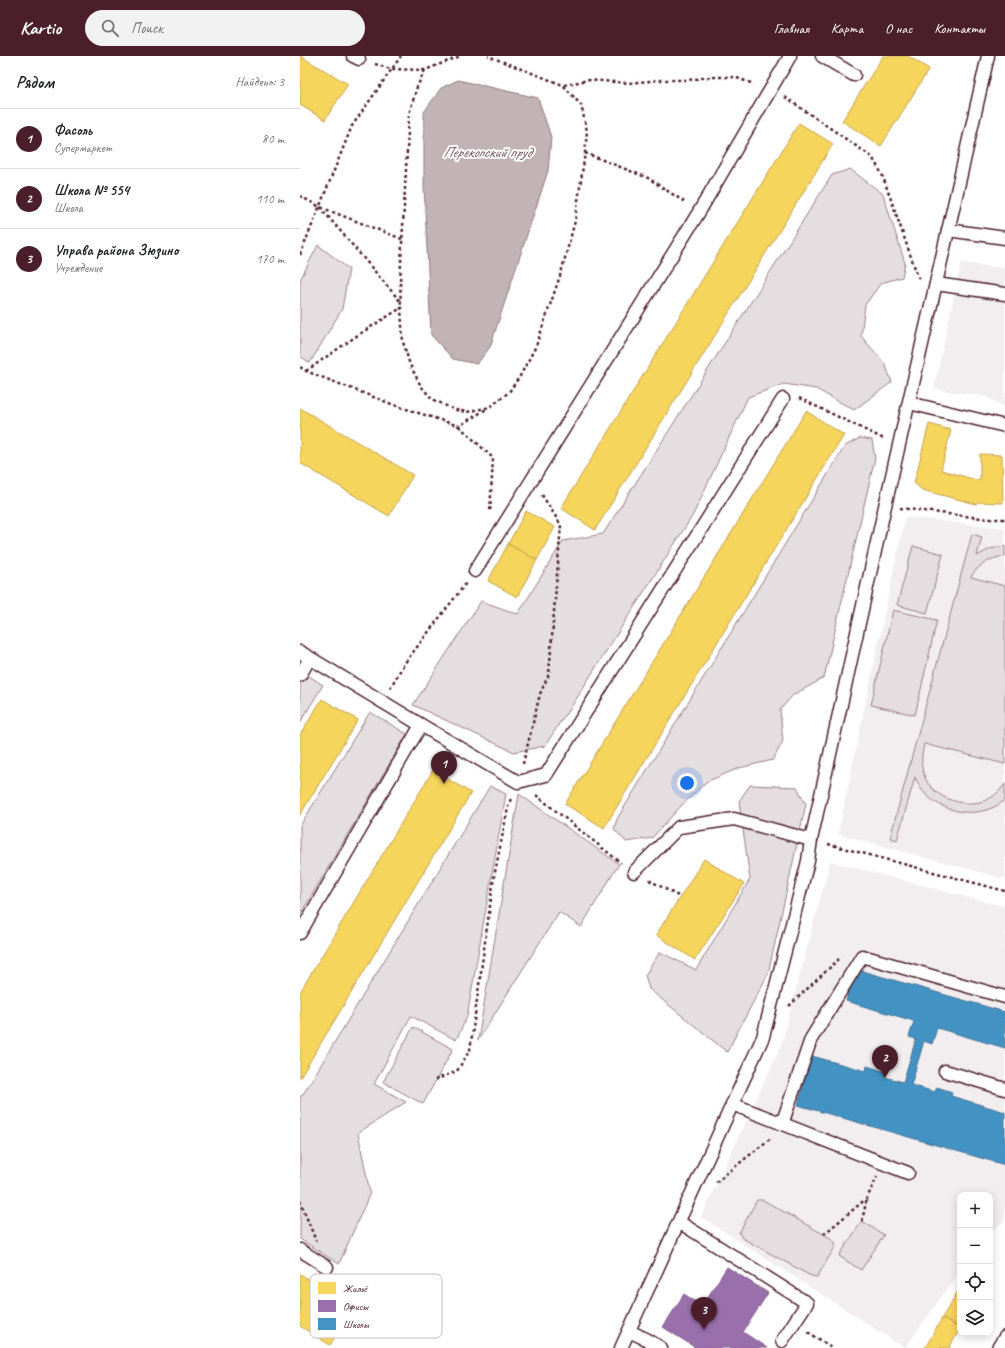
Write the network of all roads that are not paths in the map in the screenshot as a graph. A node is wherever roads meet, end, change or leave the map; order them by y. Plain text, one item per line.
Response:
1 (790, 56) edge
2 (822, 56) edge
3 (988, 56) edge
4 (854, 75) dead end
5 (948, 230) junction
6 (1005, 238) edge
7 (936, 284) junction
8 (1005, 294) edge
9 (783, 399) road end
10 (909, 403) junction
11 (1005, 426) edge
12 (476, 571) road end
13 (305, 655) edge
14 (300, 675) edge
15 (421, 725) junction
16 (811, 840) junction
17 (634, 872) road end
18 (300, 933) edge
19 (1005, 997) edge
20 (945, 1071) dead end
21 (1005, 1089) edge
22 (732, 1104) junction
23 (782, 1124) junction
24 (908, 1173) dead end
25 (679, 1222) junction
26 (300, 1250) edge
27 (327, 1267) road end
28 (630, 1330) junction
29 (1005, 1337) edge
30 (782, 1341) dead end
31 (622, 1348) edge
32 (660, 1348) edge
33 (998, 1348) edge

1 - 12 lane
2 - 4 lane
3 - 5 lane
5 - 6 lane
5 - 7 lane
7 - 8 lane
7 - 10 lane
9 - 15 lane
10 - 11 lane
10 - 16 lane
13 - 14 lane
13 - 15 lane
15 - 18 lane
16 - 17 lane
16 - 22 lane
19 - 23 lane
20 - 21 lane
22 - 23 lane
22 - 25 lane
23 - 24 lane
25 - 28 lane
25 - 30 lane
26 - 27 lane
28 - 31 lane
28 - 32 lane
29 - 33 lane

